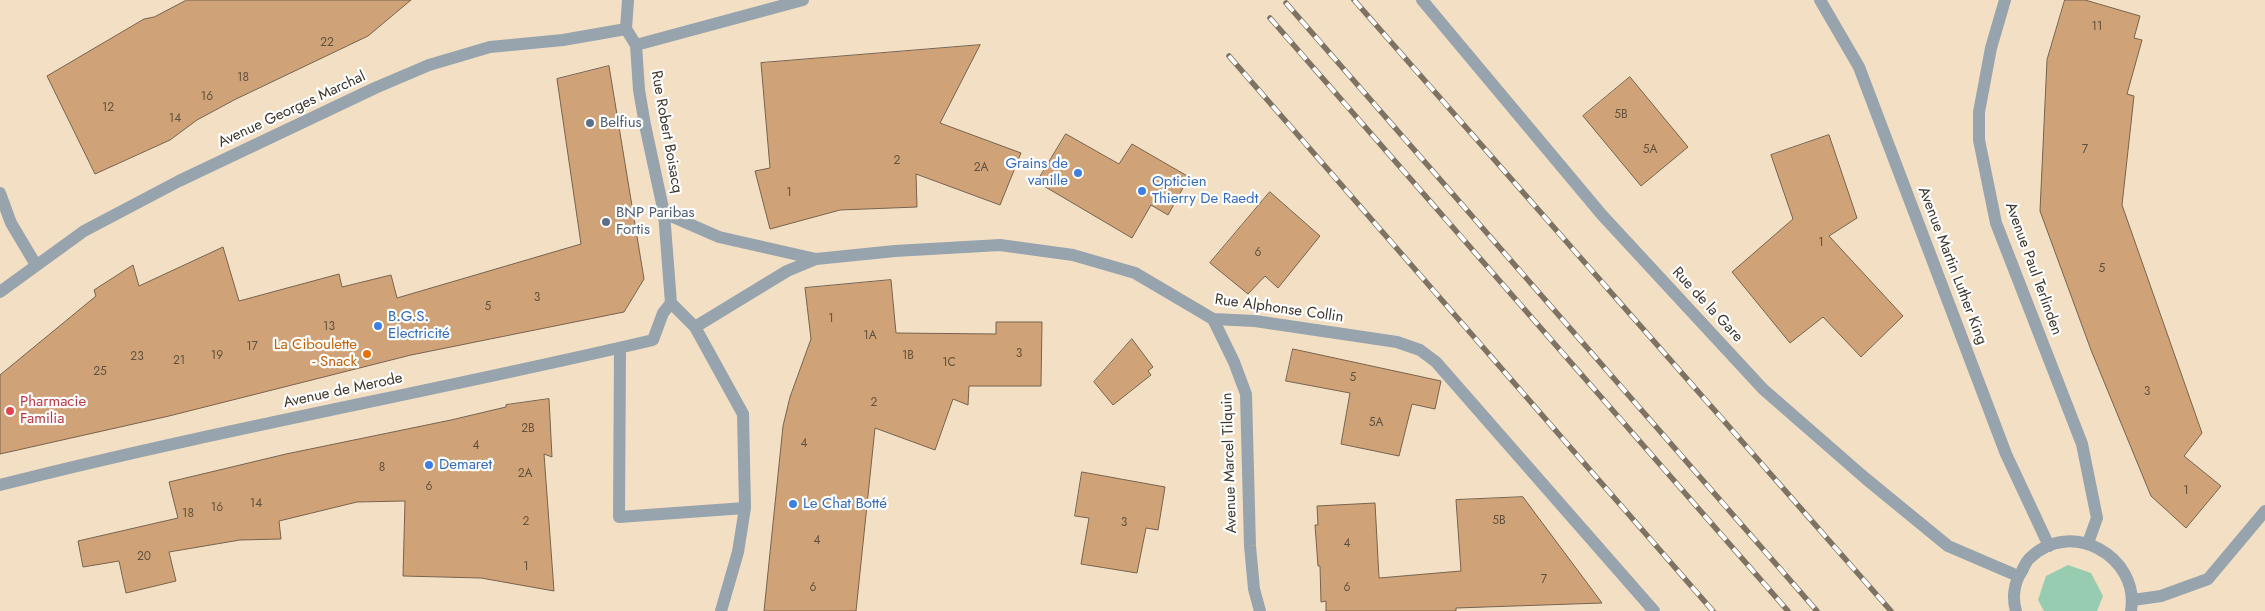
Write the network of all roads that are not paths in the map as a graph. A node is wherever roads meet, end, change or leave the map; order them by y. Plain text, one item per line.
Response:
1 (628, 0) edge
2 (803, 0) edge
3 (1422, 0) edge
4 (1820, 0) edge
5 (2005, 0) edge
6 (626, 29) junction
7 (636, 45) junction
8 (0, 193) edge
9 (664, 213) junction
10 (816, 259) junction
11 (36, 266) junction
12 (0, 292) edge
13 (671, 303) junction
14 (1213, 319) junction
15 (695, 327) junction
16 (620, 348) junction
17 (0, 485) edge
18 (745, 508) junction
19 (2265, 511) edge
20 (2088, 543) junction
21 (2048, 546) junction
22 (2018, 576) junction
23 (2132, 605) edge
24 (721, 611) edge
25 (1260, 611) edge
26 (1654, 611) edge
27 (2016, 611) edge

1 - 6 street
2 - 7 street
3 - 22 street, Rue de la Gare
4 - 21 street, Avenue Martin Luther King
5 - 20 street, Avenue Paul Terlinden
6 - 7 street, Rue Robert Boisacq
6 - 11 street, Avenue Georges Marchal
7 - 9 street, Rue Robert Boisacq
8 - 11 street
9 - 10 street
9 - 13 street, Rue Robert Boisacq
10 - 14 street, Rue Alphonse Collin
10 - 15 street, Rue Alphonse Collin
11 - 12 street, Avenue Georges Marchal
13 - 15 street
13 - 16 street, Avenue de Merode
14 - 25 street, Avenue Marcel Tilquin
14 - 26 street, Rue Alphonse Collin
15 - 18 street
16 - 17 street, Avenue de Merode
16 - 18 street
18 - 24 street
19 - 23 street
20 - 21 street
20 - 23 street
21 - 22 street
22 - 27 street

